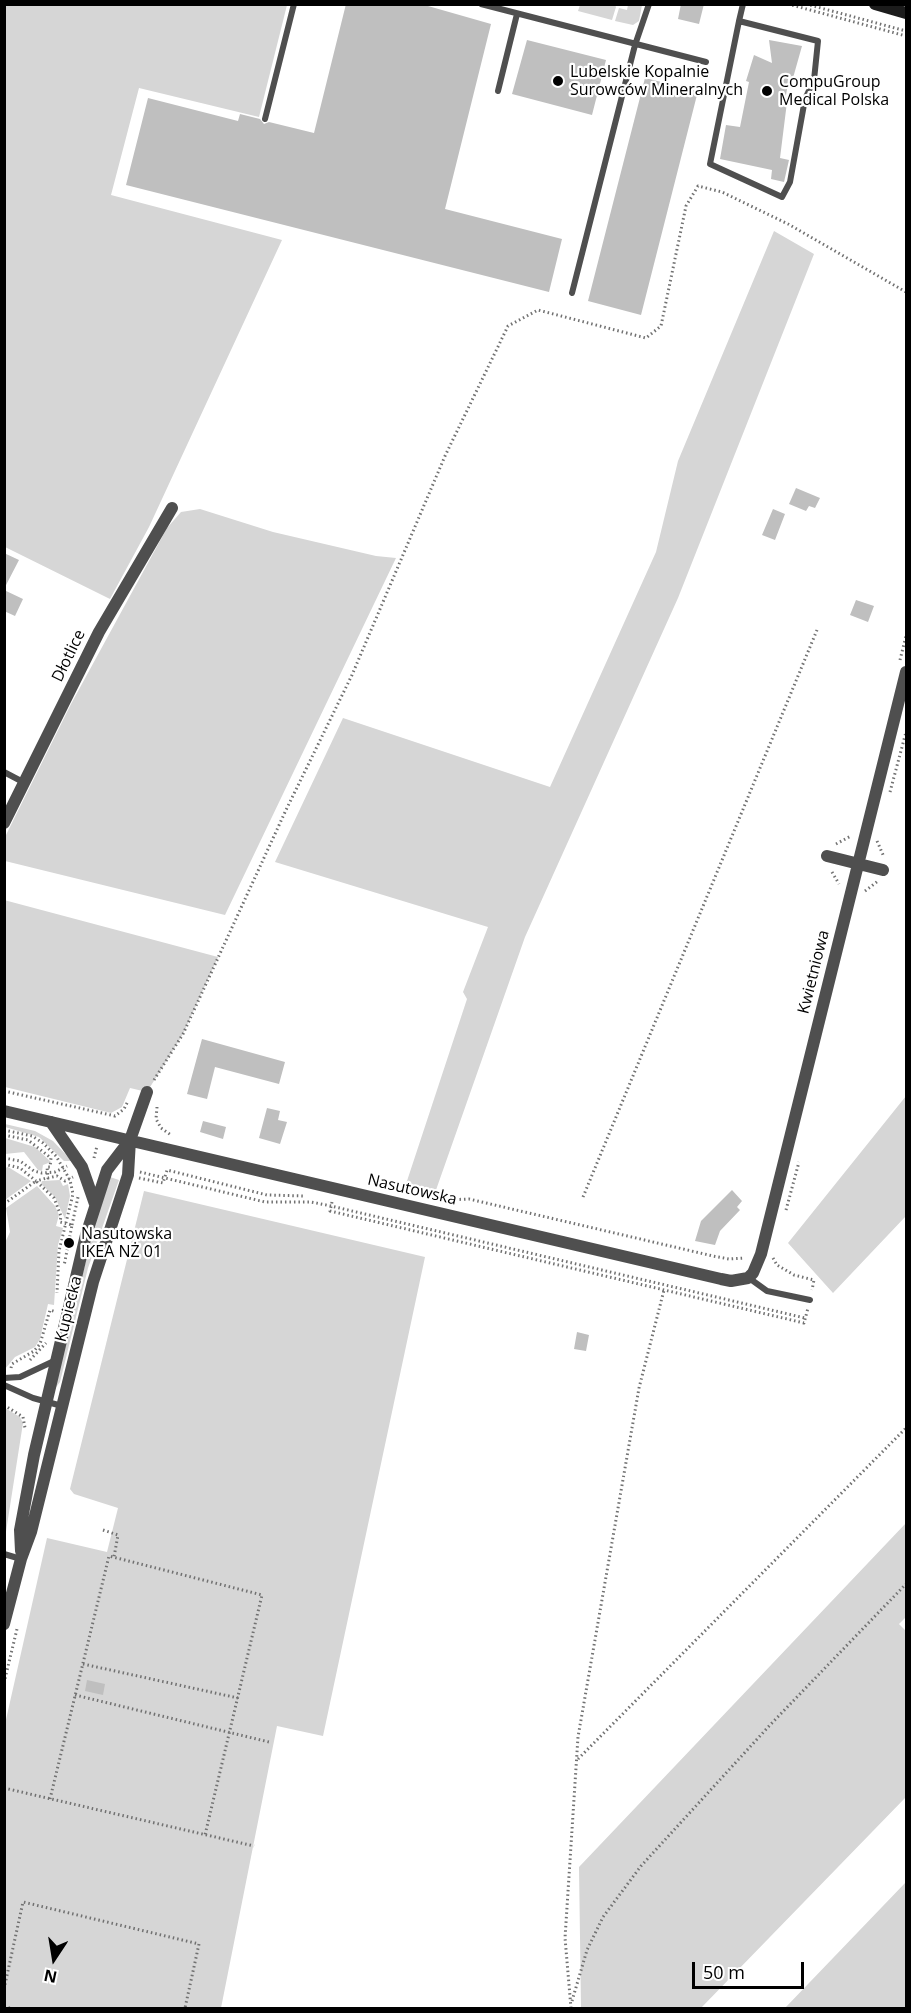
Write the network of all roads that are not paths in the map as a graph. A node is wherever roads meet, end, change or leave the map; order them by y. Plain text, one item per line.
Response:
1 (294, 4) edge
2 (481, 4) edge
3 (649, 4) edge
4 (742, 4) edge
5 (875, 4) edge
6 (906, 13) edge
7 (517, 14) junction
8 (739, 21) junction
9 (635, 45) junction
10 (706, 62) dead end
11 (498, 91) dead end
12 (265, 119) dead end
13 (572, 293) dead end
14 (172, 508) dead end
15 (906, 672) edge
16 (4, 772) edge
17 (23, 782) junction
18 (4, 823) edge
19 (827, 856) dead end
20 (858, 864) junction
21 (883, 870) dead end
22 (147, 1092) road end
23 (4, 1111) edge
24 (51, 1122) junction
25 (130, 1140) junction
26 (95, 1204) junction
27 (748, 1278) junction
28 (810, 1300) dead end
29 (55, 1361) junction
30 (4, 1378) edge
31 (4, 1386) edge
32 (45, 1402) junction
33 (62, 1406) junction
34 (4, 1554) edge
35 (21, 1559) junction
36 (4, 1623) edge

1 - 12 lane
2 - 7 lane
3 - 9 lane
4 - 8 lane
5 - 6 street
7 - 9 lane
7 - 11 lane
8 - 8 lane
9 - 10 lane
9 - 13 lane
14 - 17 street, Dłotlice
15 - 20 street, Kwietniowa
16 - 17 lane
17 - 18 street, Dłotlice
19 - 20 street
20 - 21 street
20 - 27 street, Kwietniowa
22 - 25 street
23 - 24 street, Nasutowska
24 - 25 street, Nasutowska
24 - 26 street
25 - 26 street, Kupiecka
25 - 27 street, Nasutowska
25 - 33 street, Kupiecka
26 - 29 street, Kupiecka
27 - 28 lane
29 - 30 lane
29 - 32 street, Kupiecka
31 - 32 lane
32 - 33 lane
32 - 35 street, Kupiecka
33 - 35 street, Kupiecka
34 - 35 lane
35 - 36 street, Kupiecka

